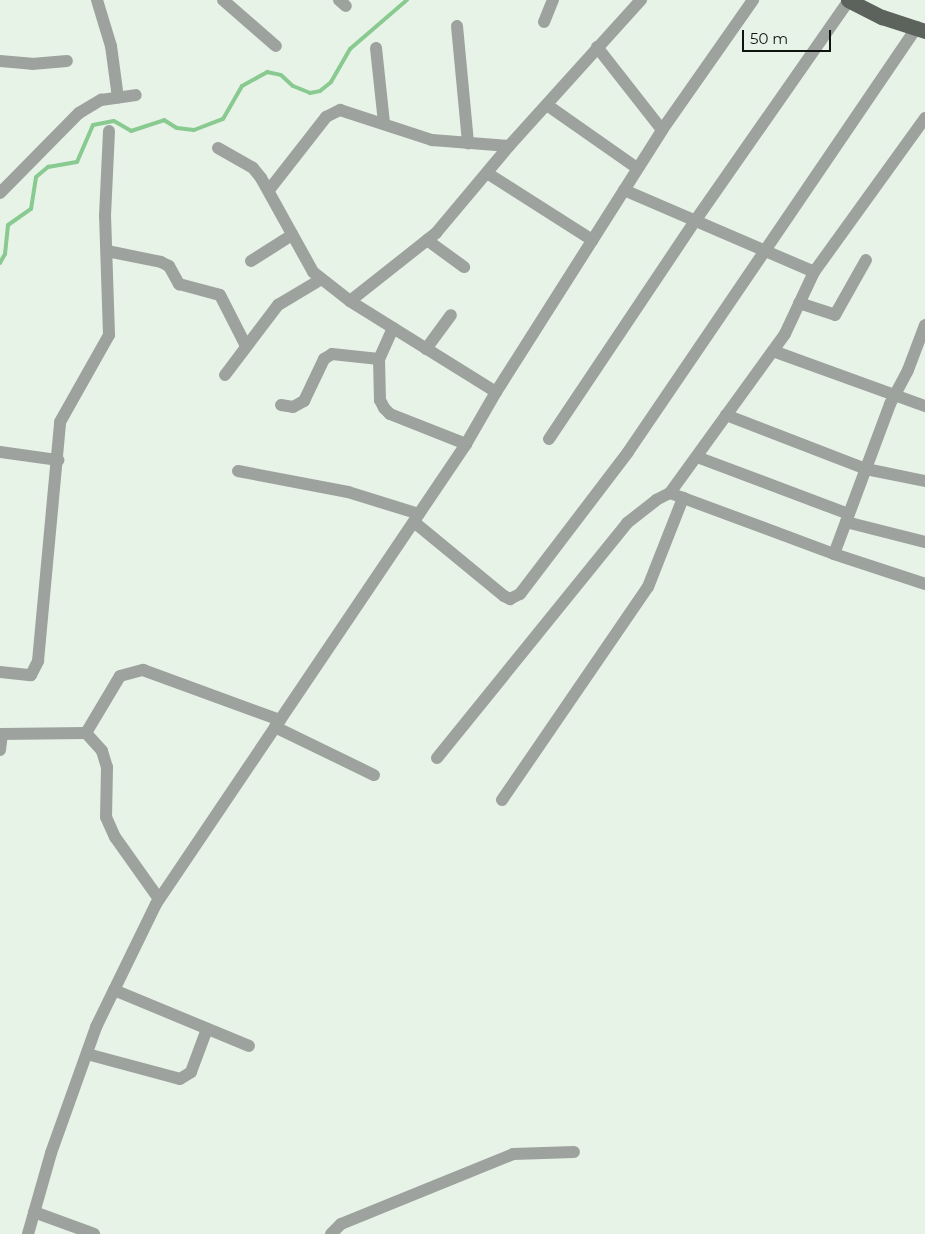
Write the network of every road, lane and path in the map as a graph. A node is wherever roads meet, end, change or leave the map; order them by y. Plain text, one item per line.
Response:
1 (97, 0) edge
2 (223, 0) edge
3 (553, 0) edge
4 (640, 0) edge
5 (754, 0) edge
6 (849, 0) edge
7 (544, 22) dead end
8 (456, 26) dead end
9 (921, 29) edge
10 (276, 46) dead end
11 (597, 47) junction
12 (376, 48) dead end
13 (0, 61) edge
14 (67, 61) dead end
15 (136, 95) dead end
16 (118, 98) junction
17 (547, 105) junction
18 (925, 118) edge
19 (384, 123) junction
20 (662, 130) junction
21 (109, 131) dead end
22 (468, 143) junction
23 (509, 146) junction
24 (218, 148) dead end
25 (638, 168) junction
26 (487, 173) junction
27 (269, 190) junction
28 (624, 190) junction
29 (0, 193) edge
30 (695, 221) junction
31 (292, 235) junction
32 (427, 240) junction
33 (592, 240) junction
34 (107, 251) junction
35 (766, 251) junction
36 (866, 260) dead end
37 (251, 261) dead end
38 (464, 267) dead end
39 (814, 272) junction
40 (320, 280) junction
41 (350, 301) junction
42 (799, 303) junction
43 (451, 314) dead end
44 (925, 325) edge
45 (393, 328) junction
46 (246, 346) junction
47 (921, 347) edge
48 (426, 349) junction
49 (772, 350) junction
50 (379, 359) junction
51 (225, 375) dead end
52 (496, 392) junction
53 (894, 396) junction
54 (280, 405) dead end
55 (925, 406) edge
56 (726, 415) junction
57 (549, 439) dead end
58 (466, 444) junction
59 (0, 452) edge
60 (697, 456) junction
61 (58, 460) junction
62 (866, 469) junction
63 (238, 471) dead end
64 (925, 481) edge
65 (670, 493) junction
66 (683, 498) junction
67 (417, 518) junction
68 (848, 518) junction
69 (925, 542) edge
70 (834, 554) junction
71 (925, 584) edge
72 (0, 674) edge
73 (277, 724) junction
74 (86, 733) junction
75 (1, 734) edge
76 (0, 750) edge
77 (437, 758) dead end
78 (374, 775) dead end
79 (502, 800) dead end
80 (159, 899) junction
81 (114, 990) junction
82 (207, 1029) junction
83 (248, 1046) dead end
84 (87, 1054) junction
85 (574, 1152) dead end
86 (34, 1212) junction
87 (28, 1234) edge
88 (94, 1234) edge
89 (331, 1234) edge

1 - 16 street
2 - 10 street
3 - 7 street
4 - 11 street
5 - 20 street
6 - 9 main road
6 - 30 street
8 - 22 street
9 - 35 street
11 - 17 street
11 - 20 street
12 - 19 street
13 - 14 street
15 - 16 street
16 - 29 street
17 - 23 street
17 - 25 street
18 - 39 street
19 - 22 street
19 - 27 street
20 - 25 street
21 - 34 street
22 - 23 street
23 - 26 street
24 - 27 street
25 - 28 street
26 - 32 street
26 - 33 street
27 - 31 street
28 - 30 street
28 - 33 street
30 - 35 street
30 - 57 street
31 - 37 street
31 - 40 street
32 - 38 street
32 - 41 street
33 - 52 street
34 - 46 street
34 - 61 street
35 - 39 street
35 - 67 street
36 - 42 street
39 - 42 street
40 - 41 street
40 - 46 street
41 - 45 street
42 - 49 street
43 - 48 street
44 - 47 street
45 - 48 street
45 - 50 street
46 - 51 street
47 - 53 street
48 - 52 street
49 - 53 street
49 - 56 street
50 - 54 street
50 - 58 street
52 - 58 street
53 - 55 street
53 - 62 street
56 - 60 street
56 - 62 street
58 - 67 street
59 - 61 street
60 - 65 street
60 - 68 street
61 - 72 street
62 - 64 street
62 - 68 street
63 - 67 street
65 - 66 street
65 - 77 street
66 - 70 street
66 - 79 street
67 - 73 street
68 - 69 street
68 - 70 street
70 - 71 street
73 - 74 street
73 - 78 street
73 - 80 street
74 - 75 street
74 - 80 street
75 - 76 street
80 - 81 street
81 - 82 street
81 - 84 street
82 - 83 street
82 - 84 street
84 - 86 street
85 - 89 street
86 - 87 street
86 - 88 street

